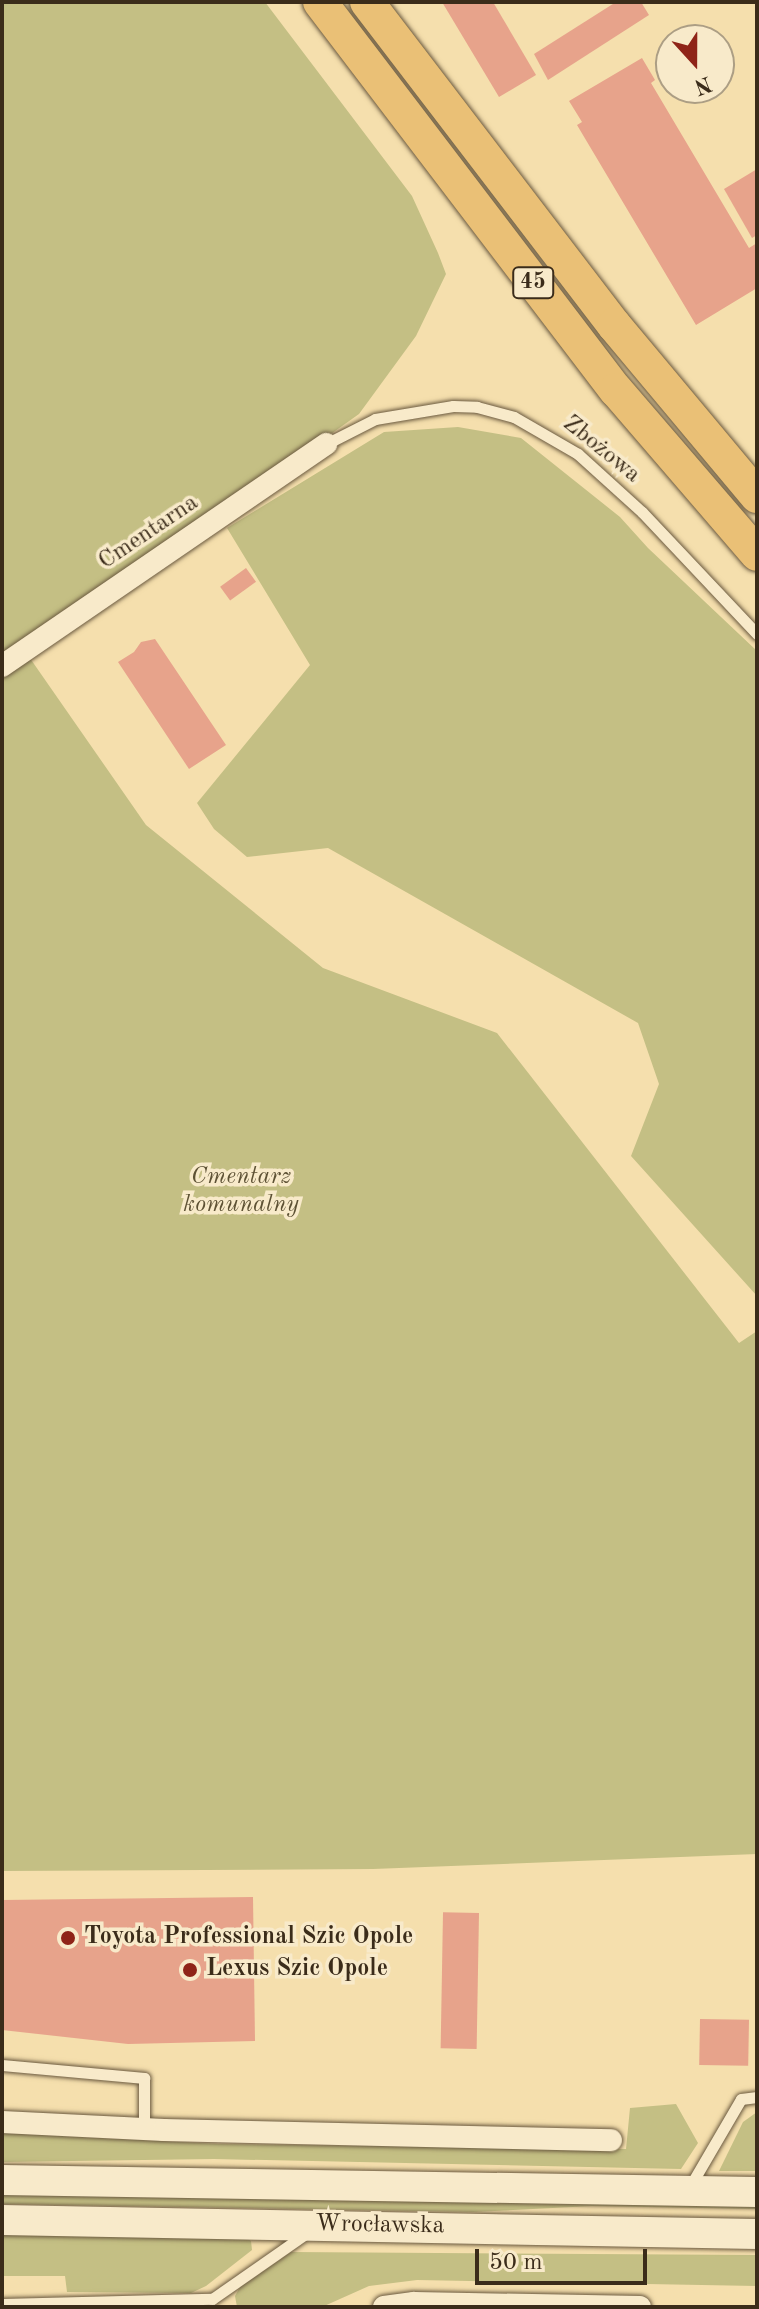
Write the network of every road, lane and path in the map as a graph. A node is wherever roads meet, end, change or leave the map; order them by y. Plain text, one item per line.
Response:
1 (320, 2) edge
2 (367, 2) edge
3 (326, 444) joint
4 (757, 496) edge
5 (757, 554) edge
6 (757, 634) edge
7 (2, 666) edge
8 (2, 2065) edge
9 (757, 2097) edge
10 (2, 2122) edge
11 (144, 2129) junction
12 (611, 2140) dead end
13 (2, 2180) edge
14 (687, 2190) junction
15 (757, 2192) edge
16 (2, 2220) edge
17 (318, 2225) junction
18 (757, 2234) edge
19 (2, 2304) edge
20 (210, 2304) edge
21 (408, 2305) edge
22 (463, 2305) edge
23 (518, 2306) edge
24 (571, 2306) edge
25 (384, 2307) edge
26 (626, 2307) edge
27 (640, 2307) edge

1 - 5 main road, 45
2 - 4 main road, 45
3 - 6 lane, Zbożowa
3 - 7 street, Cmentarna
8 - 11 lane
9 - 14 lane
10 - 11 street
11 - 12 street
13 - 14 main road, Wrocławska
14 - 15 main road, Wrocławska
16 - 17 main road, Wrocławska
17 - 18 main road, Wrocławska
17 - 20 lane
19 - 20 lane
21 - 22 street
21 - 25 street
22 - 23 street
23 - 24 street
24 - 26 street
26 - 27 street

